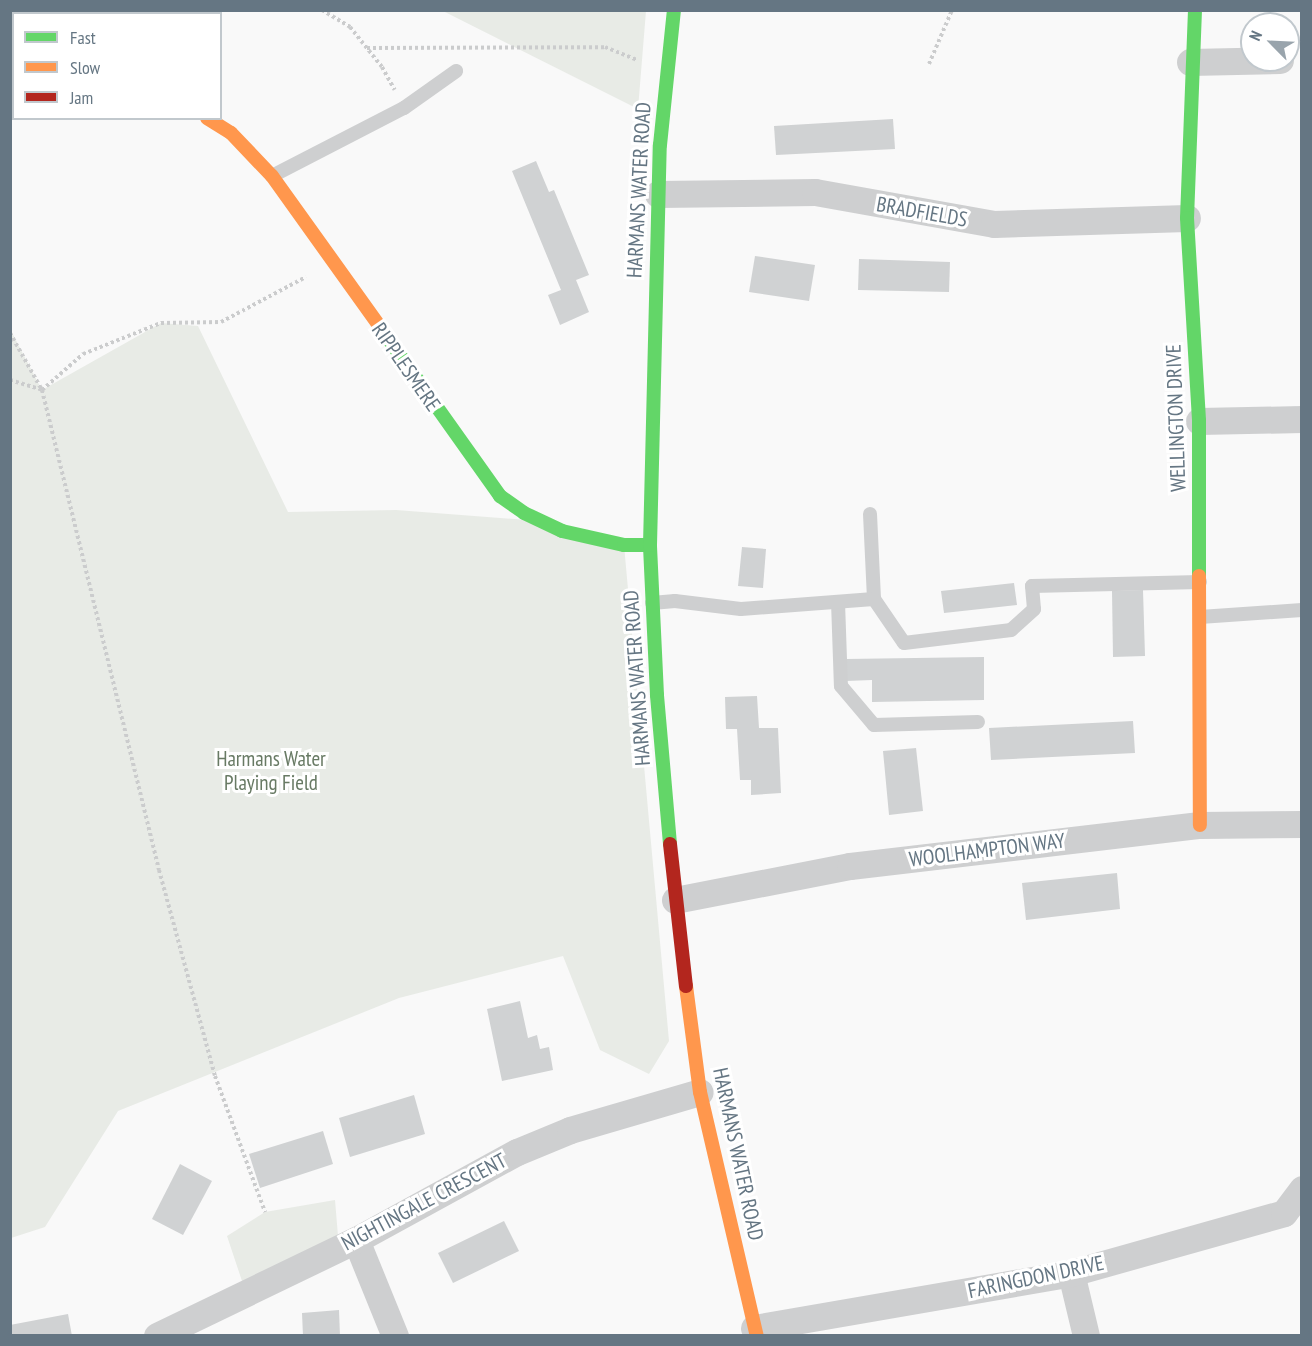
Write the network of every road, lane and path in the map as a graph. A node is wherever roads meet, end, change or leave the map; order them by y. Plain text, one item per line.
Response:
1 (322, 10) edge
2 (674, 10) edge
3 (952, 10) edge
4 (1195, 10) edge
5 (367, 48) junction
6 (1240, 61) edge
7 (642, 62) dead end
8 (1190, 62) junction
9 (929, 64) dead end
10 (456, 71) dead end
11 (404, 108) junction
12 (210, 120) edge
13 (272, 176) junction
14 (658, 194) junction
15 (1187, 218) junction
16 (333, 262) junction
17 (10, 333) edge
18 (10, 380) edge
19 (42, 390) junction
20 (1302, 419) edge
21 (1199, 421) junction
22 (870, 514) dead end
23 (650, 545) junction
24 (1200, 582) junction
25 (874, 599) junction
26 (838, 602) junction
27 (652, 603) junction
28 (1302, 610) edge
29 (1200, 617) junction
30 (978, 722) dead end
31 (1302, 824) edge
32 (1200, 825) junction
33 (675, 900) junction
34 (700, 1092) junction
35 (1302, 1189) edge
36 (265, 1212) dead end
37 (356, 1240) junction
38 (1071, 1273) junction
39 (755, 1332) edge
40 (157, 1335) edge
41 (394, 1335) edge
42 (1086, 1335) edge

1 - 5 path
2 - 14 street, HARMANS WATER ROAD
3 - 9 path
4 - 8 street, WELLINGTON DRIVE
5 - 7 path
5 - 11 path
6 - 8 street
8 - 15 street, WELLINGTON DRIVE
10 - 11 lane
11 - 13 lane
12 - 13 street, RIPPLESMERE
13 - 16 street, RIPPLESMERE
14 - 15 street, BRADFIELDS
14 - 23 street, HARMANS WATER ROAD
15 - 21 street, WELLINGTON DRIVE
16 - 19 path
16 - 23 street, RIPPLESMERE
17 - 19 path
18 - 19 path
19 - 36 path
20 - 21 street
21 - 24 street, WELLINGTON DRIVE
22 - 25 lane
23 - 27 street, HARMANS WATER ROAD
24 - 25 lane
24 - 29 street, WELLINGTON DRIVE
25 - 26 lane
26 - 27 lane
26 - 30 lane
27 - 33 street, HARMANS WATER ROAD
28 - 29 lane
29 - 32 street, WELLINGTON DRIVE
31 - 32 street, WOOLHAMPTON WAY
32 - 33 street, WOOLHAMPTON WAY
33 - 34 street, HARMANS WATER ROAD
34 - 37 street, NIGHTINGALE CRESCENT
34 - 39 street, HARMANS WATER ROAD
35 - 38 street, FARINGDON DRIVE
37 - 40 street, NIGHTINGALE CRESCENT
37 - 41 street
38 - 39 street, FARINGDON DRIVE
38 - 42 street

